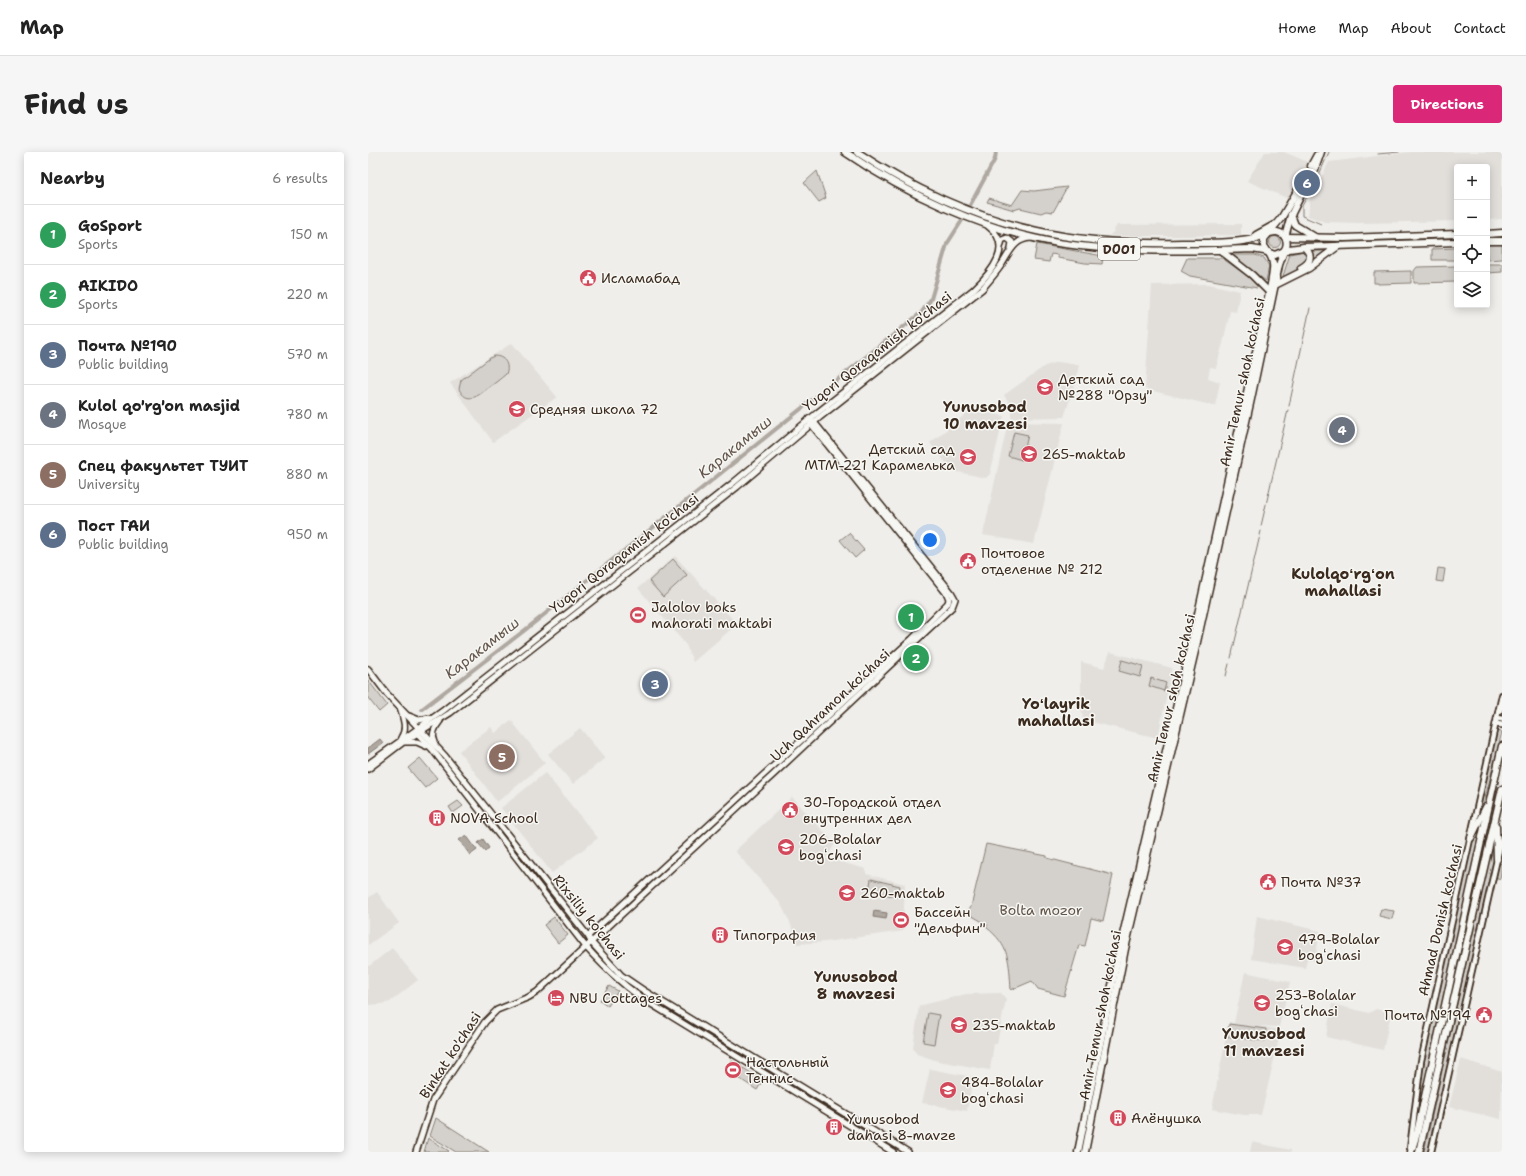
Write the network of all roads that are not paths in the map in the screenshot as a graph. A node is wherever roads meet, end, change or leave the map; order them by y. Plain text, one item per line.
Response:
1 (845, 152) edge
2 (857, 152) edge
3 (1320, 152) edge
4 (1313, 167) tunnel mouth
5 (1291, 215) junction
6 (981, 222) junction
7 (1278, 222) junction
8 (1288, 224) junction
9 (1502, 233) edge
10 (1269, 234) junction
11 (1454, 234) edge
12 (1490, 234) edge
13 (1285, 237) junction
14 (1032, 238) junction
15 (1078, 238) junction
16 (1301, 238) junction
17 (1316, 238) junction
18 (1240, 241) junction
19 (1502, 241) edge
20 (1454, 242) edge
21 (1490, 242) edge
22 (1001, 245) junction
23 (1076, 246) junction
24 (1338, 246) junction
25 (1304, 247) junction
26 (1011, 249) junction
27 (1220, 250) junction
28 (1284, 251) junction
29 (1268, 252) junction
30 (1294, 276) junction
31 (1275, 285) junction
32 (1269, 292) junction
33 (811, 422) junction
34 (914, 640) junction
35 (368, 669) edge
36 (488, 679) junction
37 (1502, 695) edge
38 (1502, 704) edge
39 (400, 708) junction
40 (444, 710) junction
41 (1499, 711) junction
42 (442, 718) junction
43 (1498, 721) edge
44 (1502, 725) edge
45 (418, 730) junction
46 (400, 742) junction
47 (1502, 746) edge
48 (432, 750) junction
49 (445, 756) junction
50 (368, 764) edge
51 (454, 767) junction
52 (368, 769) edge
53 (449, 771) junction
54 (1502, 789) edge
55 (1490, 799) junction
56 (1495, 816) junction
57 (508, 836) junction
58 (1502, 837) edge
59 (1471, 838) junction
60 (502, 840) junction
61 (1497, 859) junction
62 (669, 862) junction
63 (673, 866) junction
64 (557, 897) junction
65 (551, 902) junction
66 (588, 936) junction
67 (591, 942) junction
68 (586, 947) junction
69 (644, 991) junction
70 (640, 997) junction
71 (794, 1082) junction
72 (790, 1089) junction
73 (416, 1152) edge
74 (893, 1152) edge
75 (908, 1152) edge
76 (1078, 1152) edge
77 (1085, 1152) edge
78 (1410, 1152) edge
79 (1419, 1152) edge
80 (1431, 1152) edge

1 - 6 main road, D001
2 - 15 main road, D001
3 - 4 main road
5 - 7 main road
5 - 8 main road
5 - 17 main road
6 - 14 main road, D001
6 - 22 main road
7 - 10 main road
7 - 18 main road
8 - 13 main road
8 - 16 main road
9 - 12 main road
10 - 13 main road
10 - 18 main road, D001
10 - 29 main road
11 - 17 main road
13 - 16 main road
13 - 28 main road
14 - 23 main road, D001
14 - 26 main road, Yuqori Qoraqamish ko'chasi
15 - 18 main road, D001
15 - 23 main road
16 - 17 main road
19 - 21 main road
20 - 24 main road
22 - 26 main road
22 - 33 main road, Yuqori Qoraqamish ko'chasi
23 - 27 main road, D001
24 - 25 main road
24 - 30 main road
25 - 28 main road
25 - 30 main road
26 - 33 main road, Yuqori Qoraqamish ko'chasi
27 - 29 main road, D001
27 - 32 main road
28 - 29 main road
28 - 31 main road, Amir Temur shoh ko'chasi
29 - 32 main road, Amir Temur shoh ko'chasi
30 - 31 main road
31 - 77 main road, Amir Temur shoh ko'chasi
32 - 76 main road, Amir Temur shoh ko'chasi
33 - 34 main road, Uch Qahramon ko'chasi
33 - 36 main road, Yuqori Qoraqamish ko'chasi
33 - 36 main road, Yuqori Qoraqamish ko'chasi
34 - 62 main road, Uch Qahramon ko'chasi
34 - 63 main road, Uch Qahramon ko'chasi
35 - 39 main road, Rixsiliy ko'chasi
36 - 40 main road, Yuqori Qoraqamish ko'chasi
36 - 42 main road, Yuqori Qoraqamish ko'chasi
37 - 41 street, Ahmad Donish ko'chasi
38 - 41 main road
39 - 40 main road
39 - 45 main road, Rixsiliy ko'chasi
39 - 46 main road
40 - 45 main road, Yuqori Qoraqamish ko'chasi
41 - 43 street, Ahmad Donish ko'chasi
42 - 45 main road, Yuqori Qoraqamish ko'chasi
42 - 49 main road
43 - 44 main road
43 - 59 street, Ahmad Donish ko'chasi
45 - 46 main road, Yuqori Qoraqamish ko'chasi
45 - 48 main road, Rixsiliy ko'chasi
45 - 49 main road, Rixsiliy ko'chasi
46 - 48 main road
46 - 50 main road, Yuqori Qoraqamish ko'chasi
46 - 52 main road, Yuqori Qoraqamish ko'chasi
47 - 55 main road, Ahmad Donish ko'chasi
48 - 53 main road, Rixsiliy ko'chasi
49 - 51 main road, Rixsiliy ko'chasi
51 - 53 main road
51 - 57 main road, Rixsiliy ko'chasi
53 - 60 main road, Rixsiliy ko'chasi
54 - 56 main road
55 - 59 main road
55 - 78 main road, Ahmad Donish ko'chasi
56 - 61 main road
56 - 79 main road
57 - 60 main road
57 - 64 main road, Rixsiliy ko'chasi
58 - 61 street
59 - 78 street, Ahmad Donish ko'chasi
60 - 65 main road, Rixsiliy ko'chasi
61 - 80 street
62 - 63 main road
62 - 66 main road, Uch Qahramon ko'chasi
63 - 67 main road, Uch Qahramon ko'chasi
64 - 65 main road
64 - 66 main road, Rixsiliy ko'chasi
65 - 68 main road, Rixsiliy ko'chasi
66 - 67 main road, Rixsiliy ko'chasi
66 - 68 main road
67 - 68 main road, Uch Qahramon ko'chasi
67 - 69 main road, Rixsiliy ko'chasi
68 - 70 main road, Rixsiliy ko'chasi
68 - 73 main road, Binkat ko'chasi
69 - 70 main road
69 - 71 main road, Rixsiliy ko'chasi
70 - 72 main road, Rixsiliy ko'chasi
71 - 72 main road
71 - 75 main road, Rixsiliy ko'chasi
72 - 74 main road, Rixsiliy ko'chasi

